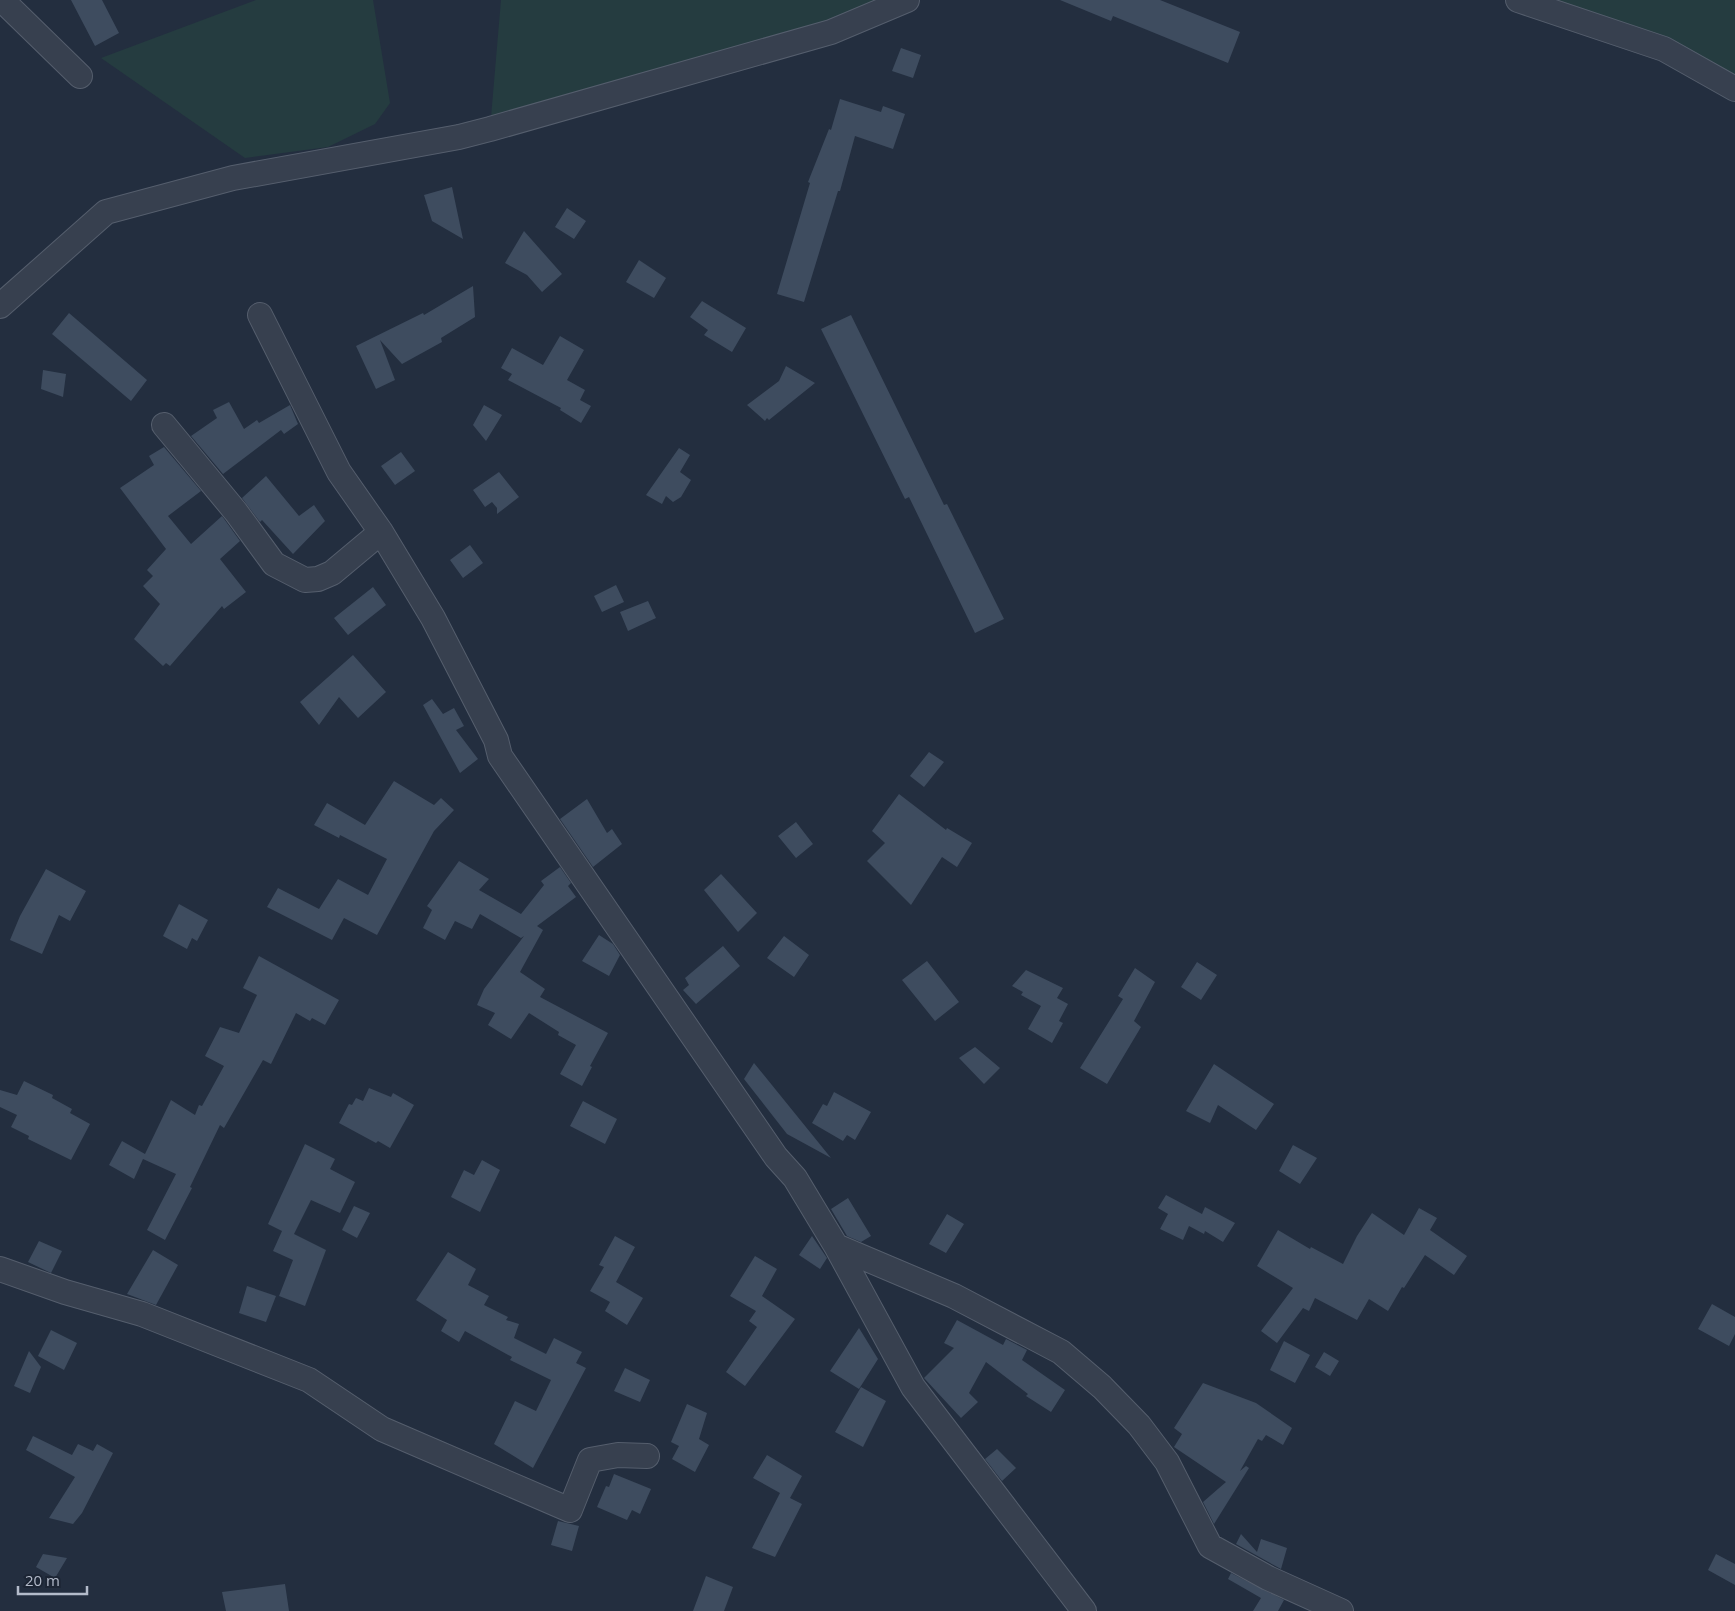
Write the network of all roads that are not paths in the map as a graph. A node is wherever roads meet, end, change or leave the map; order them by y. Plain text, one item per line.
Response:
1 (2, 0) edge
2 (907, 0) edge
3 (1518, 0) edge
4 (80, 76) dead end
5 (1735, 89) edge
6 (0, 306) edge
7 (260, 315) dead end
8 (164, 425) dead end
9 (381, 532) junction
10 (836, 1246) junction
11 (0, 1269) edge
12 (647, 1456) dead end
13 (1084, 1611) edge
14 (1341, 1611) edge

1 - 4 street
2 - 6 street
3 - 5 street
7 - 9 street
8 - 9 street
9 - 10 street
10 - 13 street
10 - 14 street
11 - 12 street

